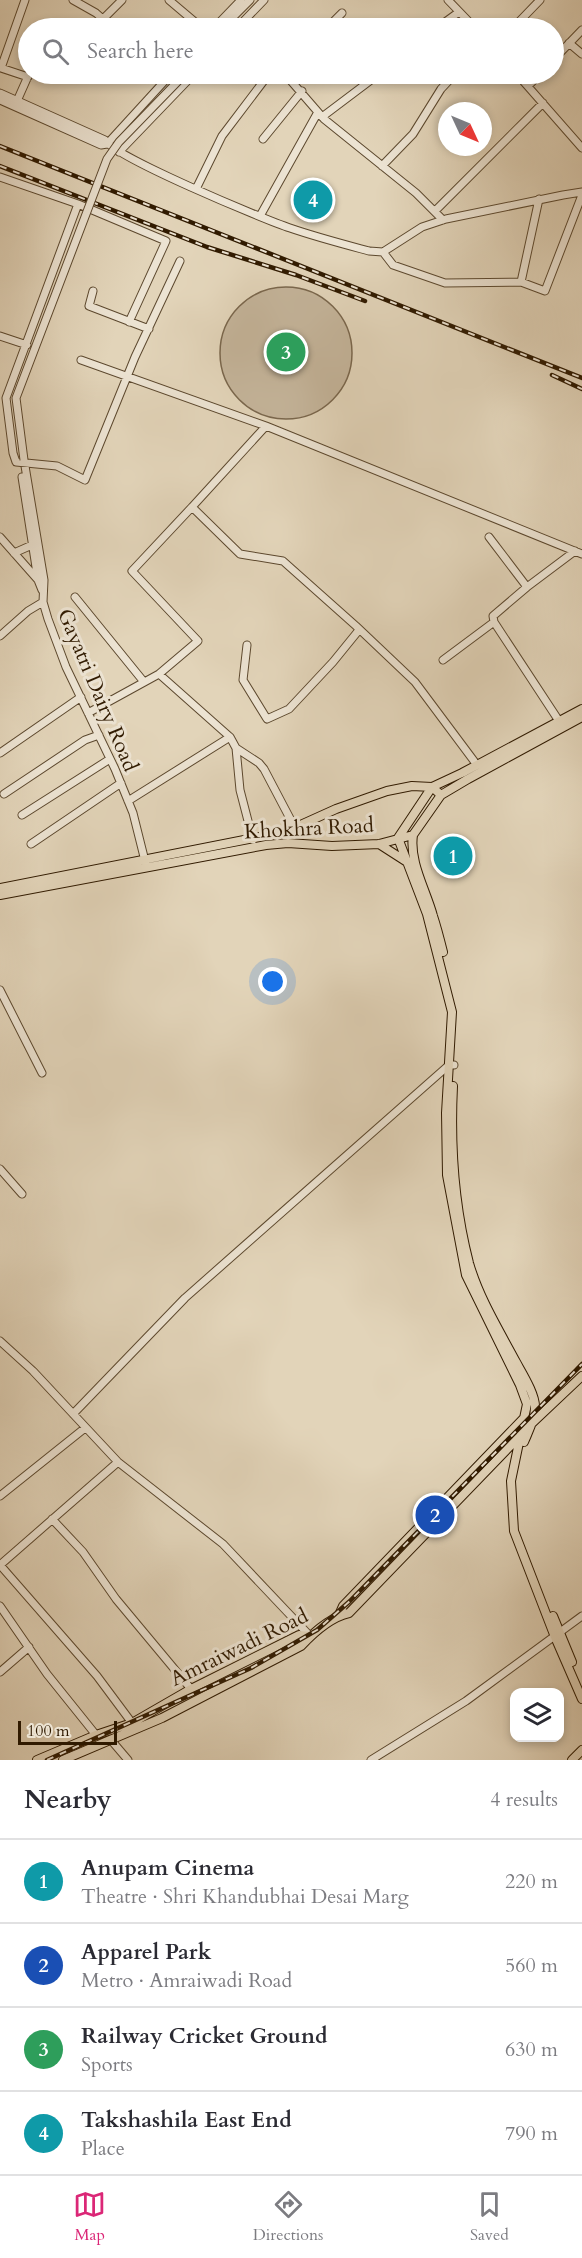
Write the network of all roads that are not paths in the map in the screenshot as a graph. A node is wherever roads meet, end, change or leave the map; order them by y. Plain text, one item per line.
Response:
1 (25, 0) edge
2 (73, 0) edge
3 (122, 0) edge
4 (169, 0) edge
5 (241, 0) edge
6 (250, 0) edge
7 (255, 0) edge
8 (264, 0) edge
9 (448, 0) edge
10 (540, 0) edge
11 (459, 12) junction
12 (342, 13) dead end
13 (19, 18) edge
14 (101, 18) edge
15 (104, 18) edge
16 (190, 18) edge
17 (224, 18) edge
18 (232, 18) edge
19 (238, 18) edge
20 (247, 18) edge
21 (337, 18) edge
22 (451, 18) edge
23 (465, 18) edge
24 (523, 18) edge
25 (18, 20) edge
26 (582, 30) edge
27 (569, 43) junction
28 (564, 48) edge
29 (582, 54) edge
30 (18, 72) edge
31 (24, 84) edge
32 (159, 84) edge
33 (169, 84) edge
34 (175, 84) edge
35 (184, 84) edge
36 (261, 84) edge
37 (295, 84) edge
38 (364, 84) edge
39 (446, 84) edge
40 (528, 86) edge
41 (302, 91) junction
42 (0, 93) edge
43 (0, 100) edge
44 (17, 101) junction
45 (543, 103) junction
46 (320, 114) junction
47 (263, 139) dead end
48 (107, 144) junction
49 (582, 148) edge
50 (119, 152) junction
51 (382, 166) junction
52 (0, 177) edge
53 (196, 189) junction
54 (582, 194) edge
55 (539, 199) junction
56 (78, 204) junction
57 (435, 212) junction
58 (260, 216) junction
59 (443, 220) junction
60 (383, 252) junction
61 (180, 261) dead end
62 (521, 282) junction
63 (93, 291) dead end
64 (129, 322) junction
65 (149, 329) junction
66 (0, 336) edge
67 (27, 345) junction
68 (81, 360) dead end
69 (127, 376) junction
70 (266, 426) junction
71 (22, 462) junction
72 (192, 507) junction
73 (0, 537) edge
74 (489, 537) dead end
75 (32, 545) junction
76 (14, 553) junction
77 (578, 553) edge
78 (38, 580) junction
79 (528, 587) junction
80 (43, 592) junction
81 (75, 597) dead end
82 (43, 602) junction
83 (494, 622) junction
84 (359, 630) junction
85 (0, 636) edge
86 (246, 645) dead end
87 (443, 660) dead end
88 (159, 674) junction
89 (144, 682) junction
90 (81, 697) junction
91 (582, 708) edge
92 (88, 713) junction
93 (582, 717) edge
94 (559, 721) junction
95 (99, 735) junction
96 (230, 737) junction
97 (236, 748) junction
98 (0, 753) edge
99 (110, 759) junction
100 (477, 765) junction
101 (121, 783) junction
102 (432, 787) junction
103 (4, 794) dead end
104 (441, 795) junction
105 (128, 801) junction
106 (22, 815) dead end
107 (295, 828) junction
108 (285, 832) junction
109 (413, 835) junction
110 (399, 838) junction
111 (253, 840) junction
112 (288, 843) junction
113 (31, 844) dead end
114 (379, 844) junction
115 (407, 862) junction
116 (146, 863) junction
117 (0, 888) edge
118 (0, 895) edge
119 (0, 990) edge
120 (452, 1065) junction
121 (42, 1073) dead end
122 (0, 1170) edge
123 (22, 1194) dead end
124 (0, 1341) edge
125 (582, 1376) edge
126 (520, 1377) junction
127 (555, 1402) junction
128 (536, 1406) junction
129 (74, 1414) junction
130 (529, 1420) junction
131 (84, 1428) junction
132 (522, 1435) junction
133 (118, 1462) junction
134 (0, 1496) edge
135 (52, 1519) junction
136 (0, 1565) edge
137 (0, 1606) edge
138 (339, 1615) junction
139 (582, 1616) edge
140 (310, 1636) junction
141 (558, 1636) junction
142 (29, 1647) junction
143 (0, 1672) edge
144 (582, 1685) edge
145 (191, 1689) junction
146 (582, 1699) edge
147 (132, 1723) junction
148 (96, 1735) junction
149 (111, 1740) junction
150 (582, 1750) edge
151 (38, 1760) edge
152 (63, 1760) edge
153 (128, 1760) edge
154 (370, 1760) edge
155 (572, 1760) edge

1 - 13 street
2 - 14 street
3 - 15 street
4 - 16 street
5 - 17 street
6 - 18 street
7 - 19 street
8 - 20 street
9 - 11 street
10 - 24 street
11 - 22 street
11 - 23 street
12 - 21 street
25 - 30 street
26 - 27 street
27 - 28 street
27 - 29 street
31 - 44 street
32 - 48 street
33 - 71 street, bridge
34 - 71 street, bridge
35 - 50 street
36 - 53 street
37 - 41 street
38 - 46 street
39 - 51 street
40 - 45 street
41 - 46 street
41 - 47 street
42 - 44 street
43 - 48 street
44 - 48 street
45 - 49 street
45 - 57 street
46 - 51 street
46 - 58 street
48 - 50 street
50 - 53 street
51 - 57 street
52 - 56 street
53 - 58 street
54 - 55 street
54 - 62 street
55 - 59 street
55 - 62 street
56 - 64 street
56 - 67 street
57 - 59 street
58 - 60 street
59 - 60 street
60 - 62 street
61 - 65 street
63 - 64 street
64 - 65 street
65 - 69 street
66 - 67 street
67 - 71 street
68 - 69 street
69 - 70 street
69 - 71 street
70 - 72 street
70 - 77 street
71 - 75 street
71 - 80 street, Gayatri Dairy Road
72 - 84 street
72 - 88 street
73 - 76 street
74 - 79 street
75 - 76 street
75 - 78 street
76 - 78 street
77 - 79 street
78 - 80 street
79 - 83 street
80 - 82 street, Gayatri Dairy Road
81 - 89 street
82 - 85 street
82 - 90 street, Gayatri Dairy Road
83 - 87 street
83 - 94 street
84 - 86 street
84 - 100 street
88 - 89 street
88 - 96 street
89 - 92 street
90 - 92 street, Gayatri Dairy Road
90 - 98 street
91 - 94 main road, Khokhra Road
92 - 95 street, Gayatri Dairy Road
93 - 104 main road
94 - 100 main road, Khokhra Road
95 - 99 street, Gayatri Dairy Road
95 - 103 street
96 - 97 street
96 - 105 street
97 - 107 street
97 - 111 street
99 - 101 street, Gayatri Dairy Road
99 - 106 street
100 - 102 main road, Khokhra Road
101 - 105 street, Gayatri Dairy Road
101 - 113 street
102 - 104 main road
102 - 107 main road, Khokhra Road
102 - 110 main road
104 - 109 main road
105 - 116 street, Gayatri Dairy Road
107 - 108 main road, Khokhra Road
108 - 111 main road, Khokhra Road
108 - 112 main road
109 - 110 main road, Khokhra Road
109 - 120 main road
110 - 114 main road, Khokhra Road
110 - 115 main road
111 - 116 main road, Khokhra Road
112 - 114 main road, Khokhra Road
112 - 116 main road, Khokhra Road
114 - 115 main road
115 - 120 main road
116 - 117 main road, Khokhra Road
116 - 118 main road, Khokhra Road
119 - 121 street
120 - 126 main road
120 - 129 street
122 - 123 street
124 - 129 street
125 - 127 main road
126 - 128 main road
126 - 130 main road
127 - 128 main road
127 - 130 main road
128 - 130 main road
129 - 131 street
130 - 132 main road
130 - 138 main road
130 - 141 main road
131 - 133 street
131 - 134 street
132 - 138 main road, Amraiwadi Road
132 - 141 main road
133 - 135 street
133 - 140 street
135 - 136 street
135 - 145 street
136 - 147 street
137 - 142 street
138 - 140 main road, Amraiwadi Road
139 - 141 street
140 - 145 main road, Amraiwadi Road
140 - 149 main road
141 - 144 main road
141 - 146 main road
141 - 154 street
142 - 143 street
142 - 148 street
145 - 147 main road, Amraiwadi Road
147 - 148 main road, Amraiwadi Road
148 - 151 main road, Amraiwadi Road
149 - 152 main road
149 - 153 street
150 - 155 main road

